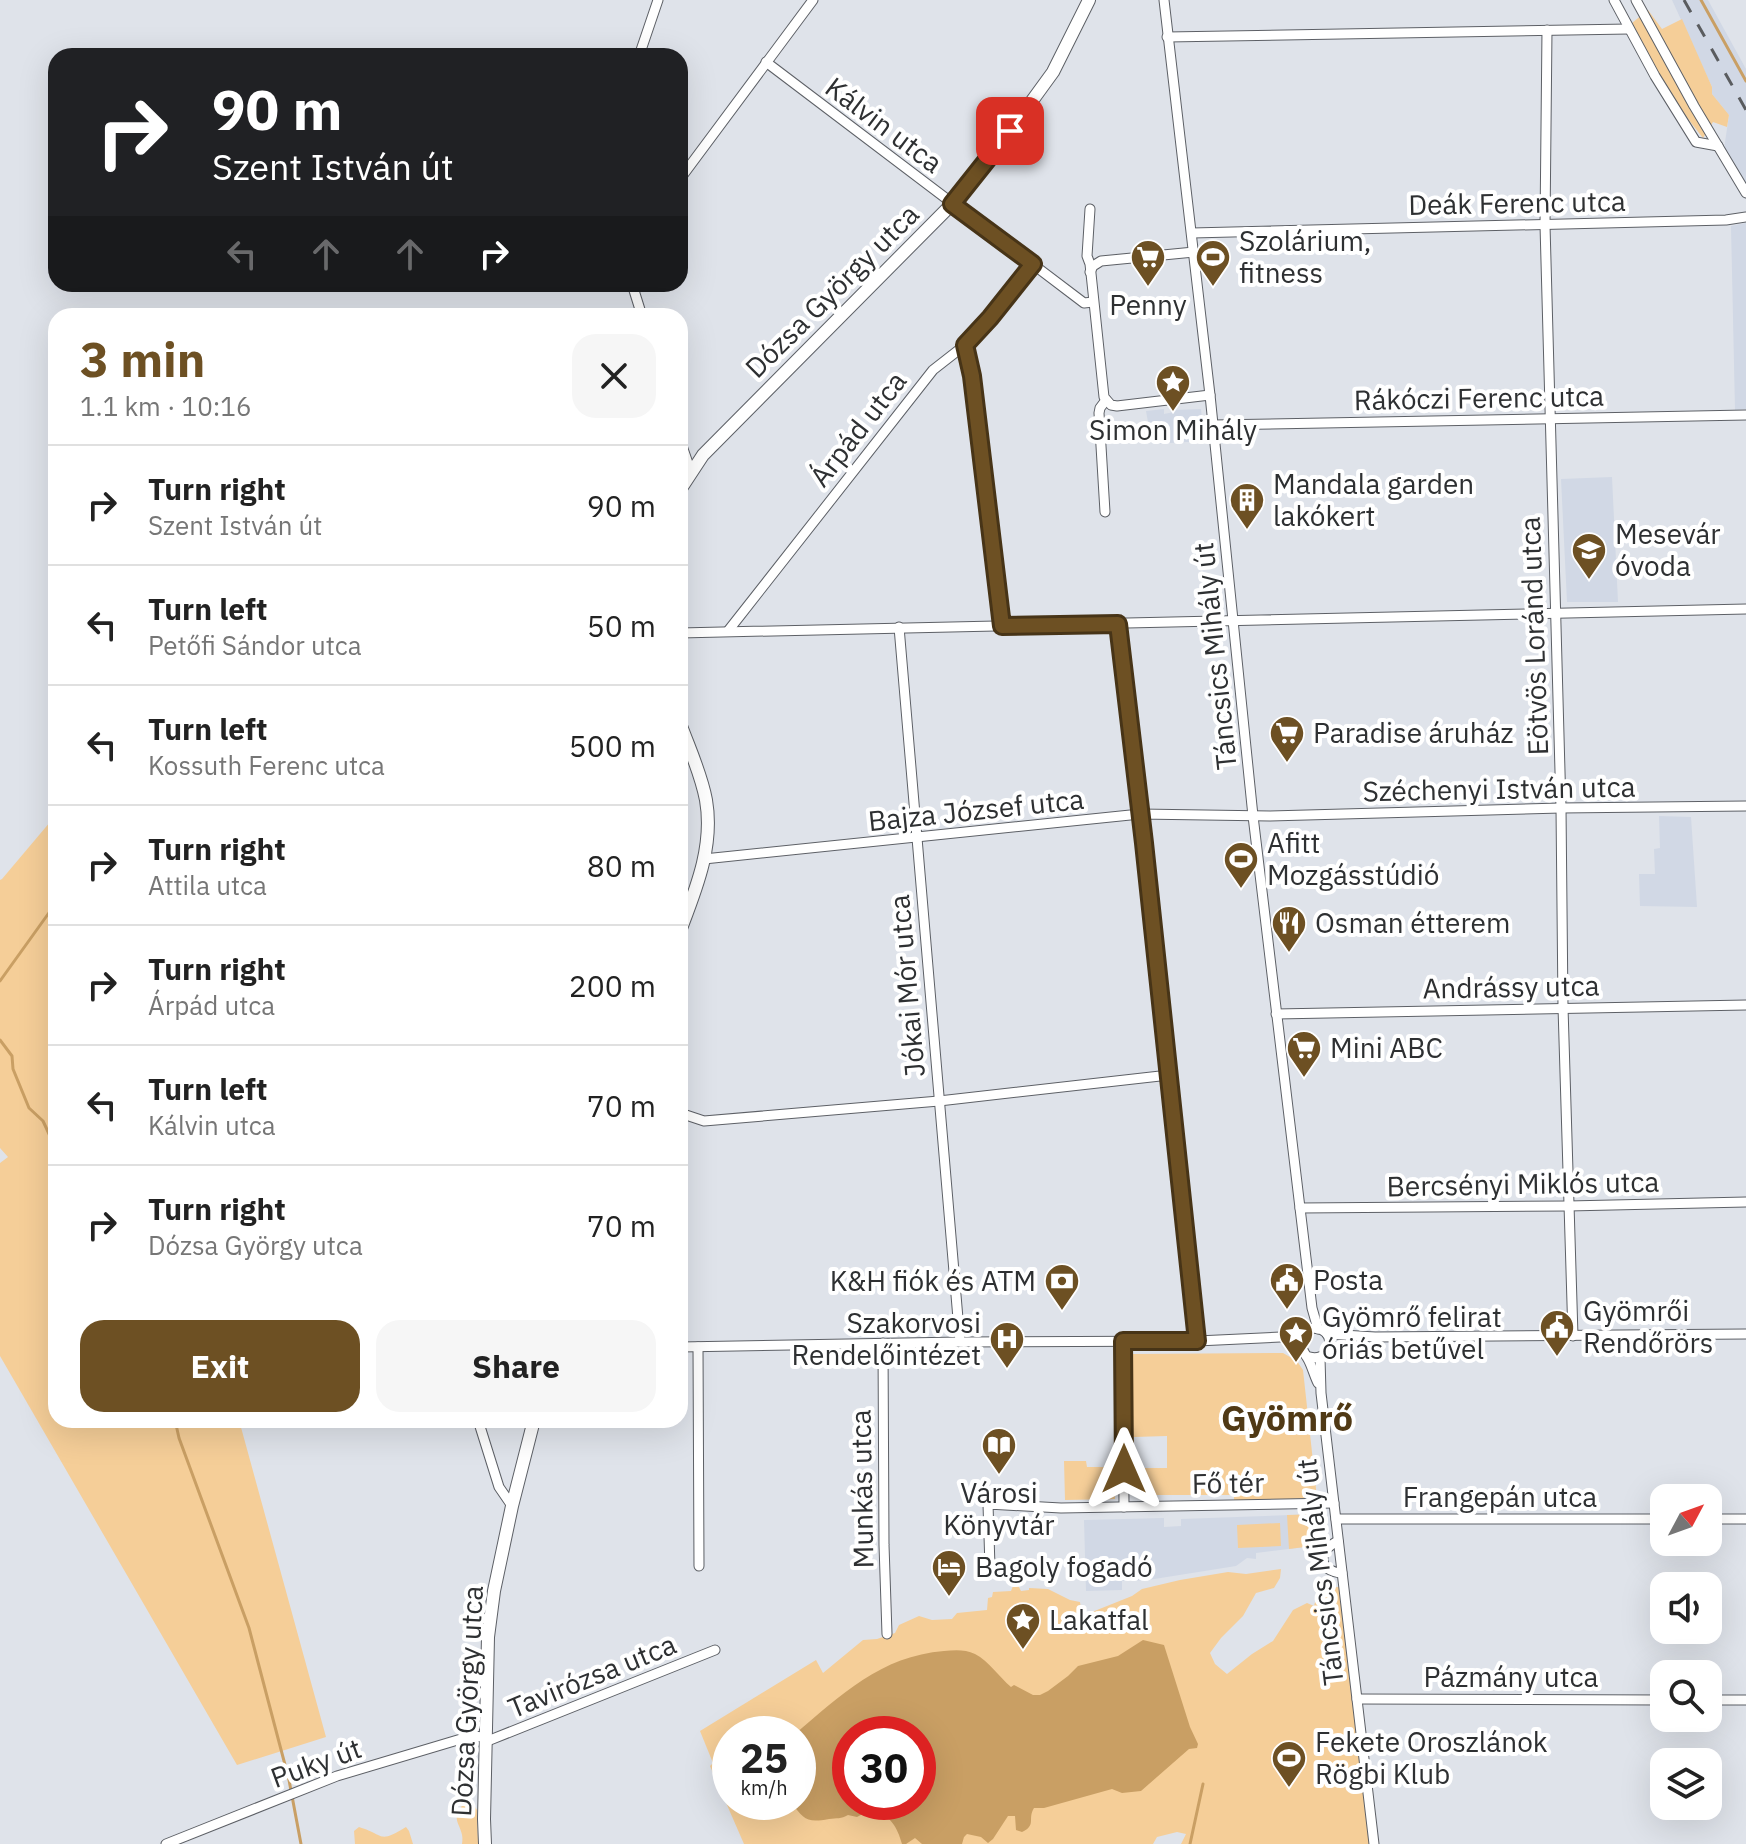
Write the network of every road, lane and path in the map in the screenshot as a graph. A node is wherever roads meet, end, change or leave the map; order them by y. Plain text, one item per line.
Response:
1 (658, 0) edge
2 (813, 0) edge
3 (1089, 0) edge
4 (1164, 0) edge
5 (1614, 0) edge
6 (1636, 0) edge
7 (1629, 29) junction
8 (1547, 30) junction
9 (1167, 37) junction
10 (642, 48) edge
11 (766, 62) junction
12 (1718, 146) junction
13 (688, 168) edge
14 (1746, 193) edge
15 (952, 204) junction
16 (1090, 209) dead end
17 (1746, 217) edge
18 (1545, 225) junction
19 (1192, 233) junction
20 (1194, 252) junction
21 (1033, 264) junction
22 (1090, 272) junction
23 (1093, 302) junction
24 (965, 345) junction
25 (1210, 395) junction
26 (1106, 400) junction
27 (1746, 415) edge
28 (1551, 419) junction
29 (1213, 425) junction
30 (688, 463) edge
31 (691, 472) junction
32 (688, 477) edge
33 (1105, 512) dead end
34 (1746, 609) edge
35 (1554, 613) junction
36 (1233, 620) junction
37 (1118, 624) junction
38 (1002, 626) junction
39 (899, 627) junction
40 (728, 631) junction
41 (688, 633) edge
42 (688, 744) edge
43 (1746, 806) edge
44 (1561, 808) junction
45 (1140, 814) junction
46 (1253, 816) junction
47 (916, 838) junction
48 (704, 859) junction
49 (688, 911) edge
50 (1746, 1005) edge
51 (1563, 1007) junction
52 (1276, 1014) junction
53 (1169, 1075) junction
54 (939, 1101) junction
55 (688, 1116) edge
56 (1746, 1202) edge
57 (1568, 1206) junction
58 (1300, 1208) junction
59 (1314, 1332) junction
60 (1746, 1334) edge
61 (1573, 1336) junction
62 (1354, 1337) junction
63 (1277, 1339) junction
64 (1123, 1341) junction
65 (1197, 1341) junction
66 (960, 1342) junction
67 (883, 1343) junction
68 (688, 1347) edge
69 (698, 1347) junction
70 (1330, 1347) junction
71 (1303, 1352) junction
72 (1320, 1358) junction
73 (1320, 1390) junction
74 (481, 1428) edge
75 (532, 1428) edge
76 (1334, 1503) junction
77 (512, 1506) junction
78 (1124, 1507) junction
79 (1336, 1519) junction
80 (1650, 1519) edge
81 (1722, 1519) edge
82 (1746, 1519) edge
83 (1338, 1541) junction
84 (699, 1566) dead end
85 (990, 1567) dead end
86 (1342, 1573) junction
87 (887, 1634) dead end
88 (715, 1650) dead end
89 (1357, 1699) junction
90 (1650, 1700) edge
91 (1722, 1700) edge
92 (1746, 1700) edge
93 (485, 1740) junction
94 (166, 1844) edge
95 (485, 1844) edge
96 (1374, 1844) edge

1 - 10 street
2 - 11 street
3 - 15 main road, Dózsa György utca
4 - 9 street, Táncsics Mihály út
5 - 7 street
6 - 12 street
7 - 8 street
7 - 12 street
8 - 9 street
8 - 18 street, Eötvös Loránd utca
9 - 19 street, Táncsics Mihály út
11 - 13 street
11 - 15 street, Kálvin utca
12 - 14 street
15 - 21 street, Kálvin utca
15 - 31 main road, Dózsa György utca
16 - 22 street
17 - 18 street, Deák Ferenc utca
18 - 19 street, Deák Ferenc utca
18 - 28 street, Eötvös Loránd utca
19 - 20 street, Táncsics Mihály út
20 - 22 street
20 - 25 street, Táncsics Mihály út
21 - 23 street, Kálvin utca
21 - 24 street, Árpád utca
22 - 23 street
23 - 26 street
24 - 38 street
24 - 40 street, Árpád utca
25 - 26 street
25 - 29 street, Táncsics Mihály út
26 - 33 street
27 - 28 street, Rákóczi Ferenc utca
28 - 29 street, Rákóczi Ferenc utca
28 - 35 street, Eötvös Loránd utca
29 - 36 street, Táncsics Mihály út
30 - 31 street
31 - 32 main road, Dózsa György utca
34 - 35 street
35 - 36 street
35 - 44 street, Eötvös Loránd utca
36 - 37 street
36 - 46 street, Táncsics Mihály út
37 - 38 street
37 - 45 street
38 - 39 street
39 - 40 street
39 - 47 street, Jókai Mór utca
40 - 41 street
42 - 48 main road
43 - 44 street, Széchenyi István utca
44 - 46 street, Széchenyi István utca
44 - 51 street, Eötvös Loránd utca
45 - 46 street, Bajza József utca
45 - 47 street, Bajza József utca
45 - 53 street
46 - 52 street, Táncsics Mihály út
47 - 48 street, Bajza József utca
47 - 54 street, Jókai Mór utca
48 - 49 main road
50 - 51 street, Andrássy utca
51 - 52 street, Andrássy utca
51 - 57 street, Eötvös Loránd utca
52 - 58 street, Táncsics Mihály út
53 - 54 street
53 - 65 street
54 - 55 street
54 - 66 street, Jókai Mór utca
56 - 57 street, Bercsényi Miklós utca
57 - 58 street, Bercsényi Miklós utca
57 - 61 street, Eötvös Loránd utca
58 - 59 street, Táncsics Mihály út
59 - 62 street
59 - 63 street
59 - 70 street
59 - 71 street
60 - 61 street
61 - 62 street
62 - 70 street
63 - 65 street
63 - 71 street
64 - 65 street
64 - 66 street
64 - 78 street
66 - 67 street
67 - 69 street
67 - 87 street, Munkás utca
68 - 69 street
69 - 84 street
70 - 72 street
71 - 72 street
71 - 73 street, Táncsics Mihály út
72 - 73 street, Táncsics Mihály út
73 - 76 street, Táncsics Mihály út
74 - 77 street
75 - 77 main road, Dózsa György utca
76 - 78 street, Fő tér
76 - 79 street, Táncsics Mihály út
77 - 93 main road, Dózsa György utca
78 - 85 street, Fő tér
79 - 80 street, Frangepán utca
79 - 83 street, Táncsics Mihály út
81 - 82 street
83 - 86 street, Táncsics Mihály út
83 - 86 street
86 - 89 street, Táncsics Mihály út
88 - 93 street, Tavirózsa utca
89 - 90 street, Pázmány utca
89 - 96 street, Táncsics Mihály út
91 - 92 street
93 - 94 street, Puky út
93 - 95 main road, Dózsa György utca

